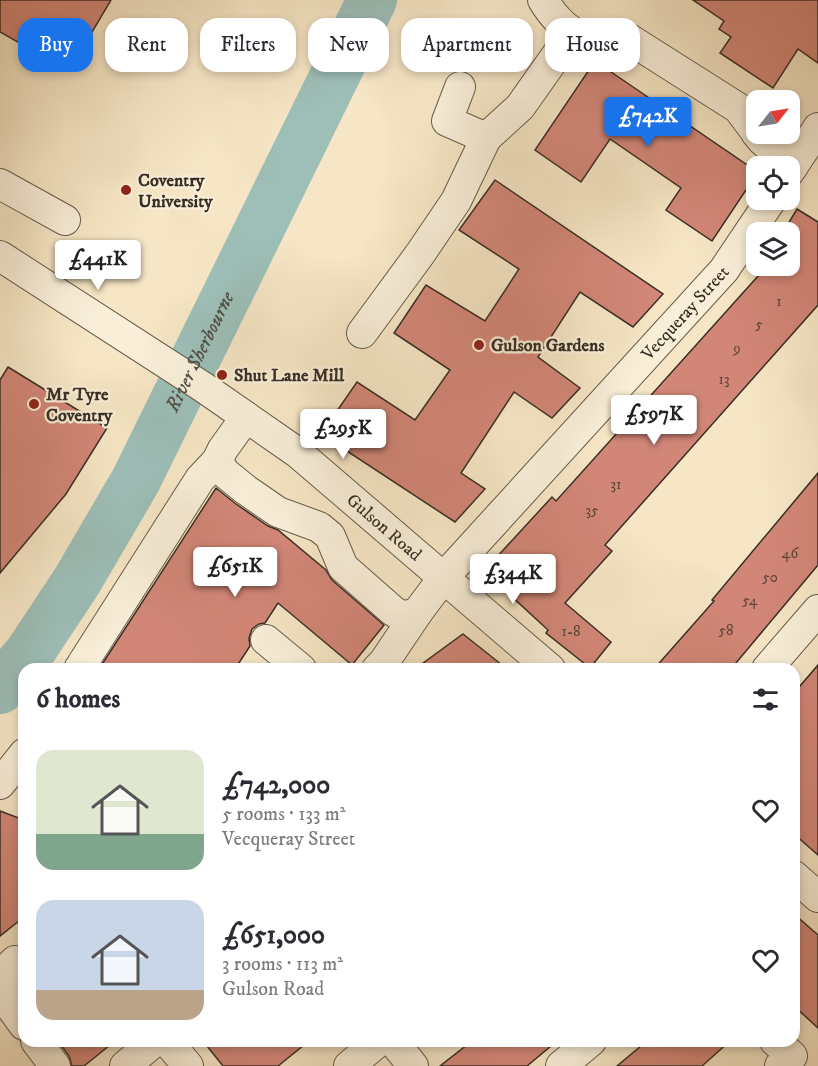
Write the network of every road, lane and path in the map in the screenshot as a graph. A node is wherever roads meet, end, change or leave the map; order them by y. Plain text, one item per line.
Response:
1 (543, 0) edge
2 (556, 18) edge
3 (640, 46) edge
4 (545, 72) edge
5 (460, 87) dead end
6 (746, 119) edge
7 (818, 128) edge
8 (486, 138) junction
9 (766, 144) edge
10 (778, 156) edge
11 (800, 156) edge
12 (0, 184) edge
13 (764, 210) edge
14 (65, 220) dead end
15 (2, 261) edge
16 (362, 333) dead end
17 (246, 417) junction
18 (217, 460) junction
19 (444, 577) junction
20 (818, 610) edge
21 (417, 613) junction
22 (266, 640) dead end
23 (83, 663) edge
24 (294, 663) edge
25 (383, 663) edge
26 (543, 663) edge
27 (772, 663) edge
28 (18, 762) edge
29 (0, 784) edge
30 (800, 881) edge
31 (818, 897) edge
32 (18, 995) edge
33 (18, 1017) edge
34 (41, 1047) edge
35 (148, 1047) edge
36 (172, 1047) edge
37 (374, 1047) edge
38 (387, 1047) edge
39 (55, 1066) edge
40 (125, 1066) edge
41 (188, 1066) edge
42 (349, 1066) edge
43 (413, 1066) edge

1 - 2 street
3 - 6 street
4 - 8 street
5 - 8 street
7 - 11 street
8 - 16 street
9 - 10 street
12 - 14 street
13 - 19 street, Vecqueray Street
15 - 17 street, Gulson Road
17 - 18 street
17 - 19 street, Gulson Road
18 - 21 street
18 - 23 street
19 - 21 street, Vecqueray Street
19 - 26 street, Gulson Road
20 - 27 street
21 - 25 street, Vecqueray Street
22 - 24 street
28 - 29 street
30 - 31 street
32 - 33 street
34 - 39 street
35 - 40 street
36 - 41 street
37 - 42 street
38 - 43 street

